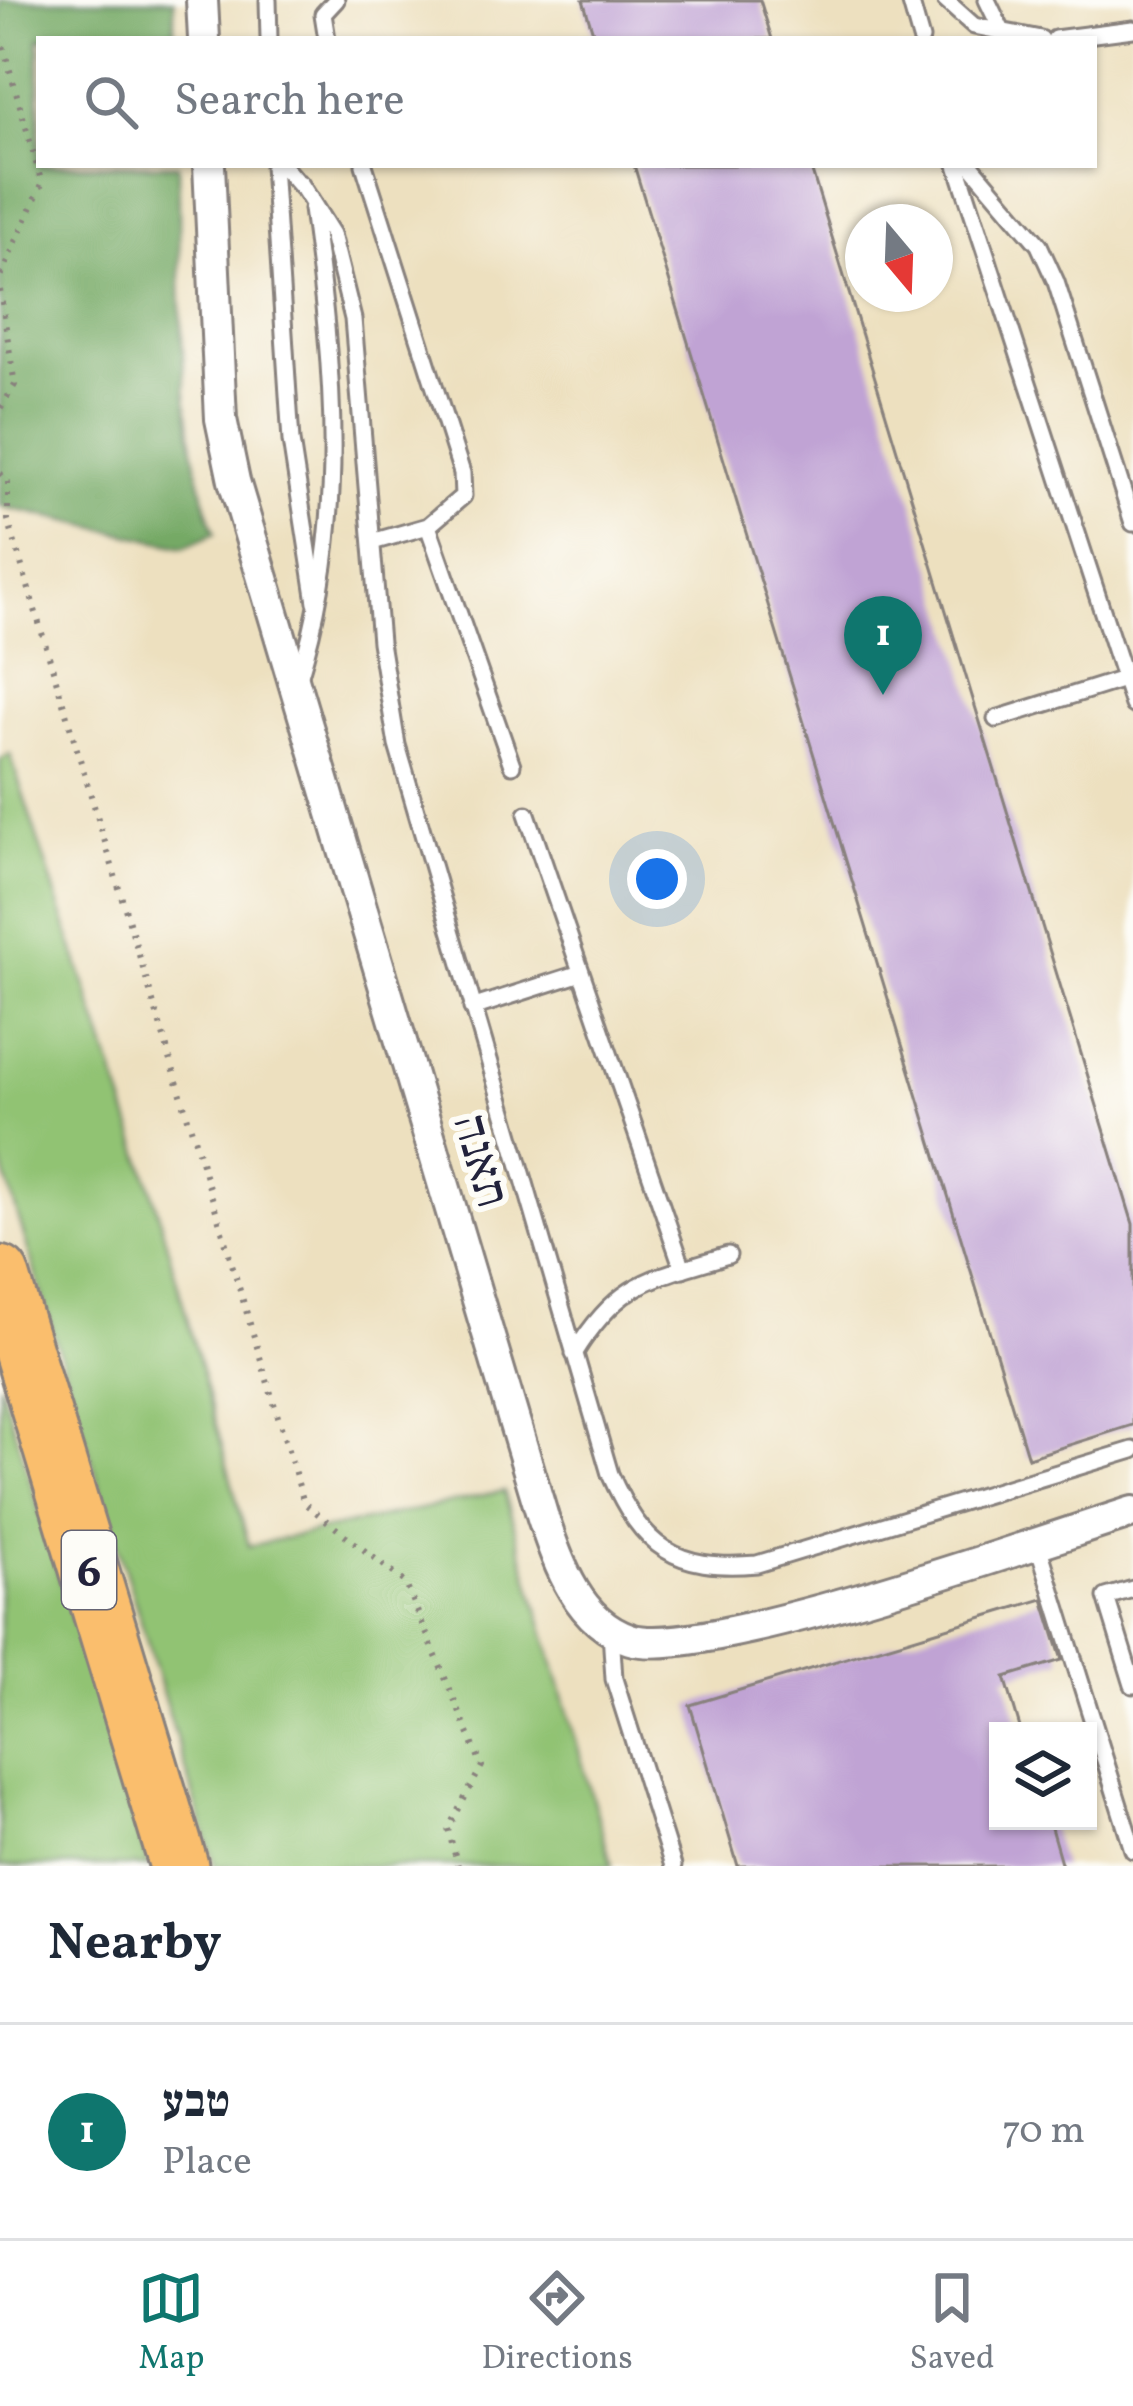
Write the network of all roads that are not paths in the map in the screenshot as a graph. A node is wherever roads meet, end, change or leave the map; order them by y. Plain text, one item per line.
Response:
1 (202, 0) edge
2 (268, 0) edge
3 (336, 0) edge
4 (910, 0) edge
5 (945, 0) edge
6 (987, 0) edge
7 (1133, 29) edge
8 (1003, 33) junction
9 (204, 36) edge
10 (269, 36) edge
11 (327, 36) edge
12 (920, 36) edge
13 (1022, 36) edge
14 (1078, 36) edge
15 (209, 168) edge
16 (278, 168) edge
17 (281, 168) edge
18 (365, 168) edge
19 (958, 168) edge
20 (974, 168) edge
21 (300, 184) junction
22 (1133, 523) edge
23 (428, 526) junction
24 (372, 542) junction
25 (318, 617) junction
26 (1129, 677) edge
27 (296, 687) junction
28 (1133, 705) edge
29 (996, 719) dead end
30 (512, 765) dead end
31 (527, 814) dead end
32 (580, 973) junction
33 (472, 1008) junction
34 (728, 1255) dead end
35 (683, 1269) junction
36 (0, 1275) edge
37 (574, 1354) junction
38 (1133, 1450) edge
39 (1133, 1512) edge
40 (1036, 1542) junction
41 (1133, 1589) edge
42 (610, 1630) junction
43 (1133, 1685) edge
44 (1133, 1850) edge
45 (179, 1866) edge
46 (673, 1866) edge

1 - 9 street
2 - 10 lane
3 - 11 lane
4 - 12 lane
5 - 8 lane
6 - 8 lane
7 - 14 lane
8 - 13 lane
15 - 27 street, תאנה
16 - 25 lane
17 - 21 lane
18 - 23 lane
19 - 26 lane
20 - 22 lane
21 - 24 lane
21 - 25 lane
23 - 24 lane
23 - 30 lane
24 - 33 lane
25 - 27 lane
26 - 28 lane
26 - 29 lane
27 - 42 street, תאנה
31 - 32 lane
32 - 33 lane
32 - 35 lane
33 - 37 lane
34 - 35 lane
35 - 37 lane
36 - 45 highway, 6
37 - 38 lane
39 - 40 street
40 - 42 street
40 - 44 lane
41 - 43 lane
42 - 46 lane

